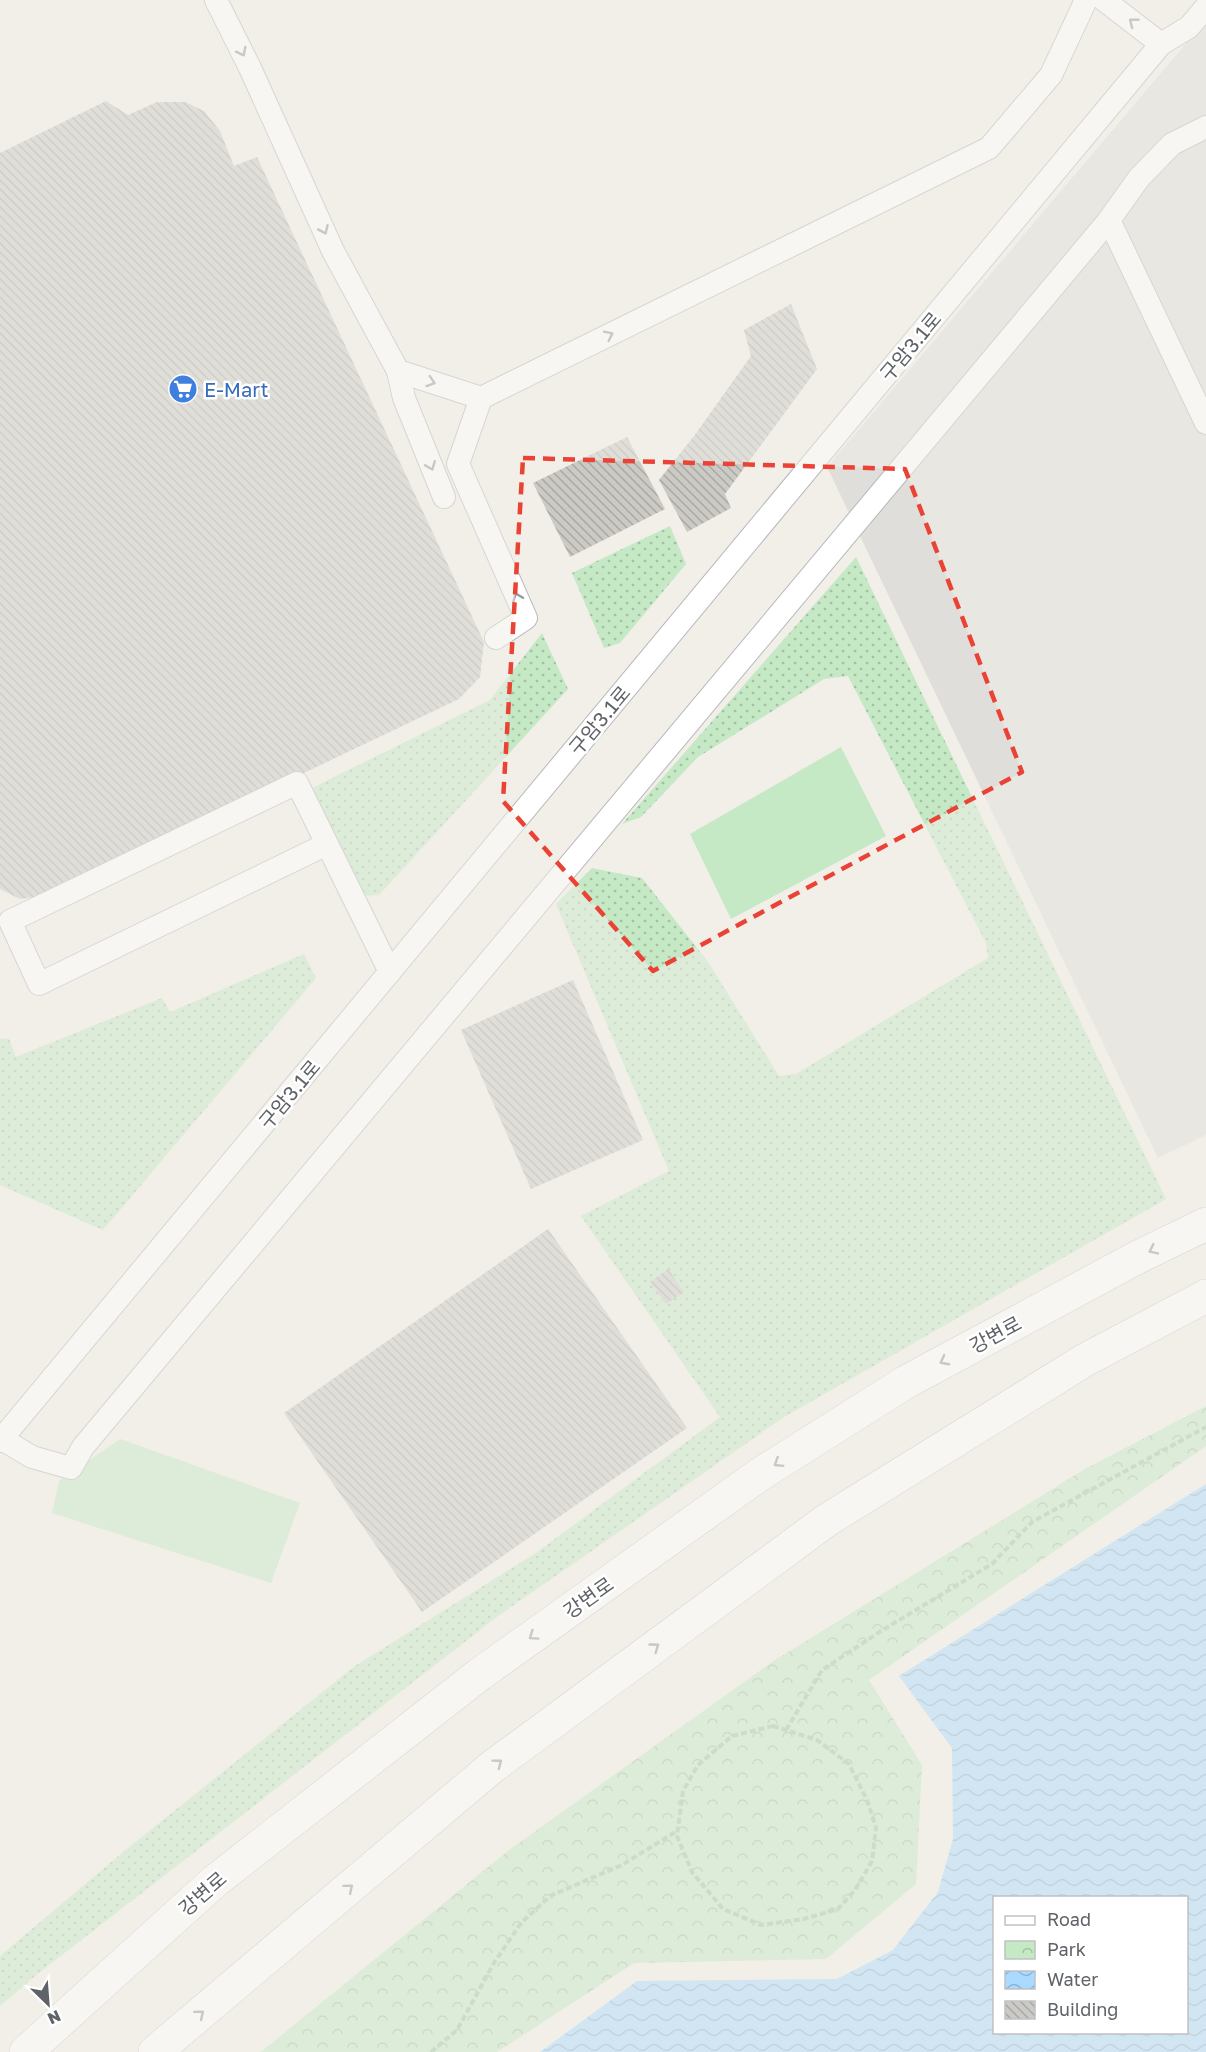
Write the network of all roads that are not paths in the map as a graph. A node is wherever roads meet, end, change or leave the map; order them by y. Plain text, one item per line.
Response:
1 (216, 0) edge
2 (1086, 0) edge
3 (1104, 0) edge
4 (1206, 8) edge
5 (1161, 44) junction
6 (1206, 127) edge
7 (1109, 219) junction
8 (398, 371) junction
9 (480, 398) junction
10 (1206, 423) edge
11 (444, 497) dead end
12 (496, 638) dead end
13 (327, 844) junction
14 (390, 972) junction
15 (1206, 1224) edge
16 (1206, 1296) edge
17 (1, 1440) edge
18 (26, 2052) edge
19 (155, 2052) edge

1 -> 8 lane
9 -> 2 lane
5 -> 3 lane
4 - 5 lane, 구암3.1로
5 - 14 lane, 구암3.1로
6 - 7 lane
7 - 10 lane
7 - 17 lane
8 -> 9 lane
8 -> 11 lane
12 -> 9 lane
13 - 13 lane
13 - 14 lane
14 - 17 lane, 구암3.1로
15 -> 18 street, 강변로
19 -> 16 street

